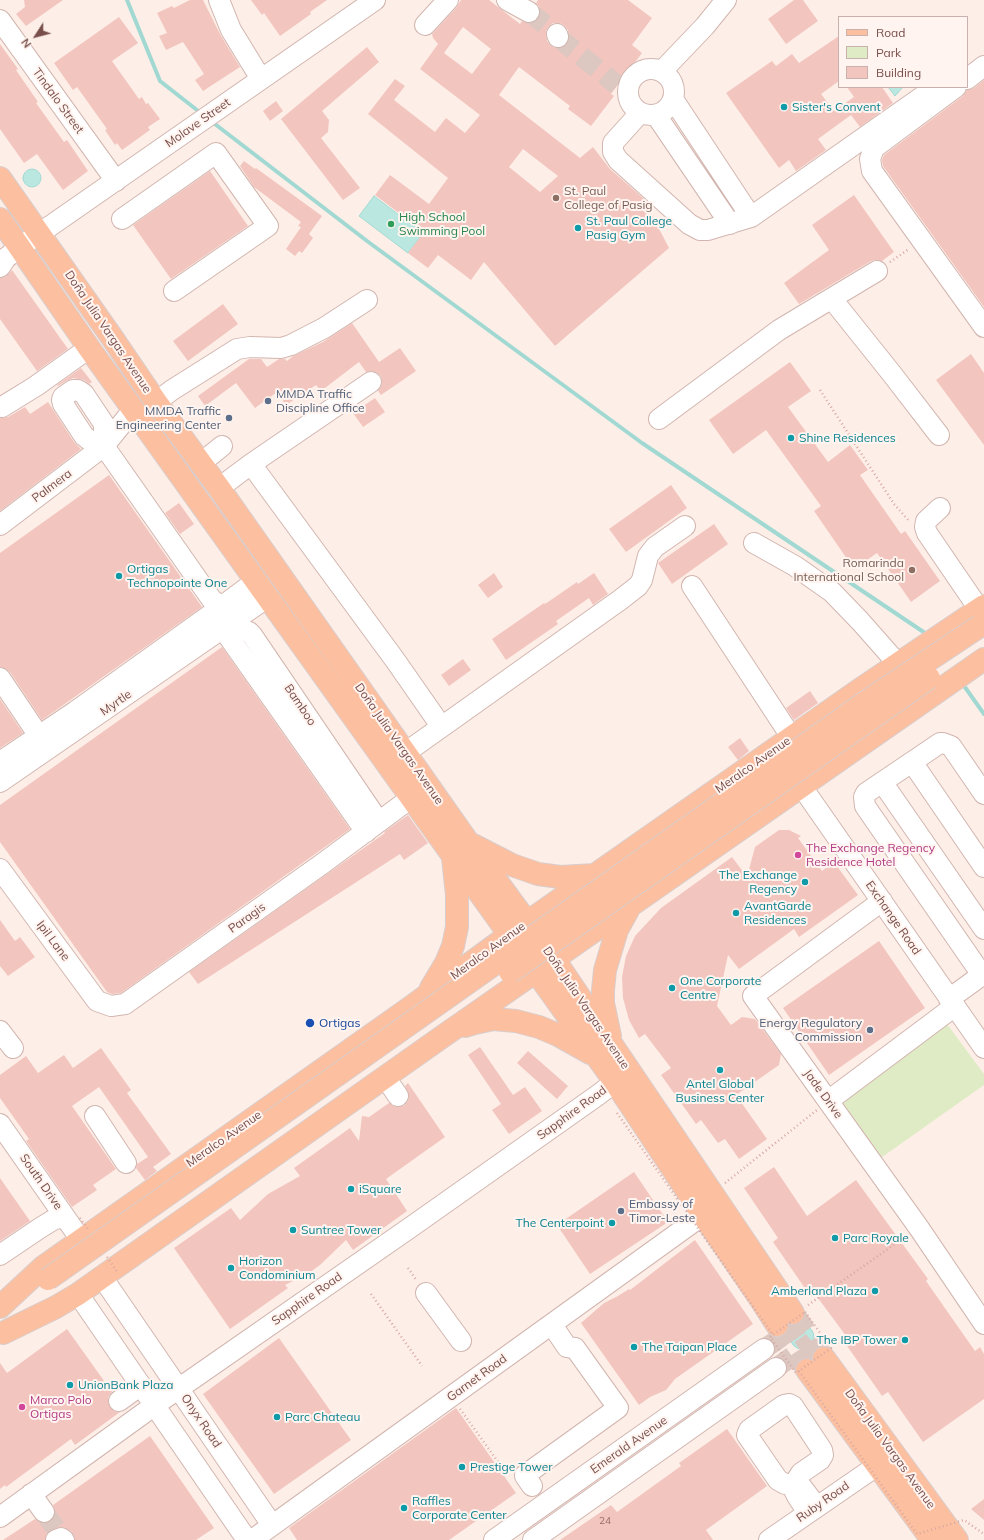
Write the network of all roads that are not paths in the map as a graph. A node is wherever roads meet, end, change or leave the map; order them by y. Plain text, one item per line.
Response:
1 (219, 0) edge
2 (375, 0) edge
3 (448, 0) edge
4 (507, 0) edge
5 (726, 0) edge
6 (529, 12) tunnel mouth
7 (0, 20) edge
8 (425, 25) dead end
9 (984, 53) edge
10 (968, 64) edge
11 (984, 66) edge
12 (662, 71) junction
13 (968, 78) edge
14 (261, 79) junction
15 (935, 88) edge
16 (955, 88) edge
17 (674, 99) junction
18 (648, 114) junction
19 (0, 178) edge
20 (116, 182) junction
21 (751, 217) junction
22 (0, 219) edge
23 (122, 219) dead end
24 (730, 224) junction
25 (40, 234) junction
26 (7, 258) edge
27 (877, 271) road end
28 (174, 291) dead end
29 (832, 299) junction
30 (367, 300) dead end
31 (984, 327) edge
32 (111, 336) junction
33 (89, 350) junction
34 (371, 382) dead end
35 (156, 402) junction
36 (2, 408) dead end
37 (133, 410) junction
38 (659, 419) dead end
39 (939, 435) dead end
40 (104, 446) junction
41 (222, 446) dead end
42 (201, 463) junction
43 (251, 464) junction
44 (219, 488) junction
45 (940, 508) dead end
46 (0, 525) edge
47 (685, 526) dead end
48 (754, 543) dead end
49 (692, 586) dead end
50 (262, 589) junction
51 (220, 614) junction
52 (982, 621) edge
53 (984, 659) edge
54 (898, 664) junction
55 (0, 678) edge
56 (441, 726) junction
57 (39, 736) junction
58 (792, 738) junction
59 (405, 753) junction
60 (0, 762) edge
61 (912, 762) junction
62 (0, 782) edge
63 (882, 782) junction
64 (802, 787) junction
65 (984, 794) edge
66 (411, 798) junction
67 (373, 827) junction
68 (653, 834) junction
69 (460, 849) junction
70 (984, 867) edge
71 (0, 869) edge
72 (598, 873) junction
73 (679, 873) junction
74 (882, 901) junction
75 (632, 905) junction
76 (984, 928) edge
77 (532, 930) junction
78 (514, 942) junction
79 (545, 965) junction
80 (983, 974) edge
81 (422, 999) junction
82 (952, 1002) junction
83 (111, 1006) joint
84 (0, 1031) edge
85 (443, 1036) junction
86 (13, 1048) dead end
87 (984, 1048) edge
88 (604, 1052) junction
89 (385, 1077) junction
90 (615, 1082) junction
91 (398, 1096) dead end
92 (828, 1101) junction
93 (95, 1116) dead end
94 (0, 1124) edge
95 (0, 1143) edge
96 (126, 1163) dead end
97 (703, 1215) junction
98 (58, 1218) junction
99 (76, 1244) junction
100 (0, 1255) edge
101 (102, 1277) junction
102 (61, 1288) junction
103 (426, 1293) dead end
104 (0, 1307) edge
105 (0, 1311) edge
106 (984, 1324) edge
107 (783, 1326) junction
108 (547, 1328) junction
109 (2, 1334) edge
110 (461, 1341) dead end
111 (776, 1368) tunnel mouth
112 (141, 1385) junction
113 (179, 1389) junction
114 (119, 1401) dead end
115 (155, 1405) junction
116 (878, 1465) junction
117 (794, 1484) dead end
118 (532, 1486) dead end
119 (13, 1503) edge
120 (813, 1510) junction
121 (39, 1515) tunnel mouth
122 (272, 1525) junction
123 (951, 1538) edge
124 (56, 1540) edge
125 (64, 1540) edge
126 (247, 1540) edge
127 (252, 1540) edge
128 (494, 1540) edge
129 (533, 1540) edge
130 (768, 1540) edge

1 - 14 street
2 - 14 street, Molave Street
3 - 8 street
4 - 6 street
5 - 12 street
7 - 20 street, Tindalo Street
9 - 10 street
11 - 13 street
12 - 17 street
12 - 18 street
14 - 20 street, Molave Street
15 - 21 street
16 - 31 street
17 - 18 street
17 - 21 street
18 - 24 street
18 - 24 street
19 - 25 main road, Doña Julia Vargas Avenue
20 - 25 street, Molave Street
21 - 24 street
22 - 26 main road, Doña Julia Vargas Avenue
23 - 28 street
25 - 26 street, Molave Street
25 - 32 main road, Doña Julia Vargas Avenue
26 - 33 main road, Doña Julia Vargas Avenue
27 - 29 street
29 - 38 street
29 - 39 street
30 - 35 street
32 - 33 street
32 - 35 main road, Doña Julia Vargas Avenue
33 - 36 street
33 - 37 main road, Doña Julia Vargas Avenue
34 - 43 street
35 - 42 main road, Doña Julia Vargas Avenue
37 - 40 street, Palmera
37 - 50 main road, Doña Julia Vargas Avenue
40 - 46 street, Palmera
40 - 51 street, Bamboo
41 - 42 street
42 - 44 main road, Doña Julia Vargas Avenue
43 - 44 street
43 - 56 street
44 - 59 main road, Doña Julia Vargas Avenue
45 - 52 street
47 - 56 street
48 - 54 street
49 - 58 street
50 - 51 street
50 - 66 main road, Doña Julia Vargas Avenue
51 - 57 street, Myrtle
51 - 62 street, Myrtle
51 - 67 street, Bamboo
52 - 54 main road, Meralco Avenue
52 - 102 main road, bridge
53 - 64 main road
54 - 58 main road, Meralco Avenue
55 - 57 street
56 - 59 street
57 - 60 street, Myrtle
58 - 68 main road, Meralco Avenue
59 - 69 main road, Doña Julia Vargas Avenue
61 - 63 street
61 - 65 street
61 - 70 street
63 - 76 street
63 - 80 street
64 - 73 main road
64 - 74 street, Exchange Road
66 - 67 street, Paragis
66 - 69 main road, Doña Julia Vargas Avenue
67 - 83 street, Paragis
68 - 72 main road, Meralco Avenue
68 - 73 main road
69 - 72 main road
69 - 77 main road, Doña Julia Vargas Avenue
69 - 78 main road, Doña Julia Vargas Avenue
69 - 81 main road
71 - 83 street, Ipil Lane
72 - 77 main road, Meralco Avenue
73 - 75 main road
74 - 82 street, Exchange Road
74 - 92 street, Jade Drive
75 - 79 main road
75 - 88 main road
77 - 78 main road, Meralco Avenue
77 - 79 main road, Doña Julia Vargas Avenue
78 - 79 main road, Doña Julia Vargas Avenue
78 - 81 main road, Meralco Avenue
79 - 85 main road
79 - 88 main road, Doña Julia Vargas Avenue
80 - 82 street
81 - 85 main road
81 - 99 main road, Meralco Avenue
82 - 87 street, Exchange Road
82 - 92 street
84 - 86 street
85 - 88 main road
85 - 89 main road
88 - 90 main road, Doña Julia Vargas Avenue
88 - 107 main road, Doña Julia Vargas Avenue
89 - 91 street
89 - 101 main road
90 - 97 main road, Doña Julia Vargas Avenue
90 - 113 street, Sapphire Road
92 - 106 street, Jade Drive
93 - 96 street
94 - 98 street, South Drive
95 - 98 street, South Drive
97 - 107 main road, Doña Julia Vargas Avenue
97 - 108 street, Garnet Road
98 - 99 street, South Drive
98 - 100 street
99 - 104 main road, Meralco Avenue
101 - 102 main road
101 - 113 street, Onyx Road
102 - 105 main road
102 - 109 main road
102 - 112 street
103 - 110 street
107 - 128 street, Emerald Avenue
108 - 118 street
108 - 122 street, Garnet Road
111 - 129 street, Emerald Avenue
112 - 114 street
112 - 115 street
113 - 115 street, Sapphire Road
113 - 122 street, Onyx Road
115 - 119 street, Sapphire Road
115 - 126 street
116 - 120 street, Ruby Road
116 - 123 main road, Doña Julia Vargas Avenue
116 - 123 main road, Doña Julia Vargas Avenue
117 - 120 street
119 - 121 street
120 - 130 street, Ruby Road
122 - 127 street, Garnet Road
124 - 125 street

